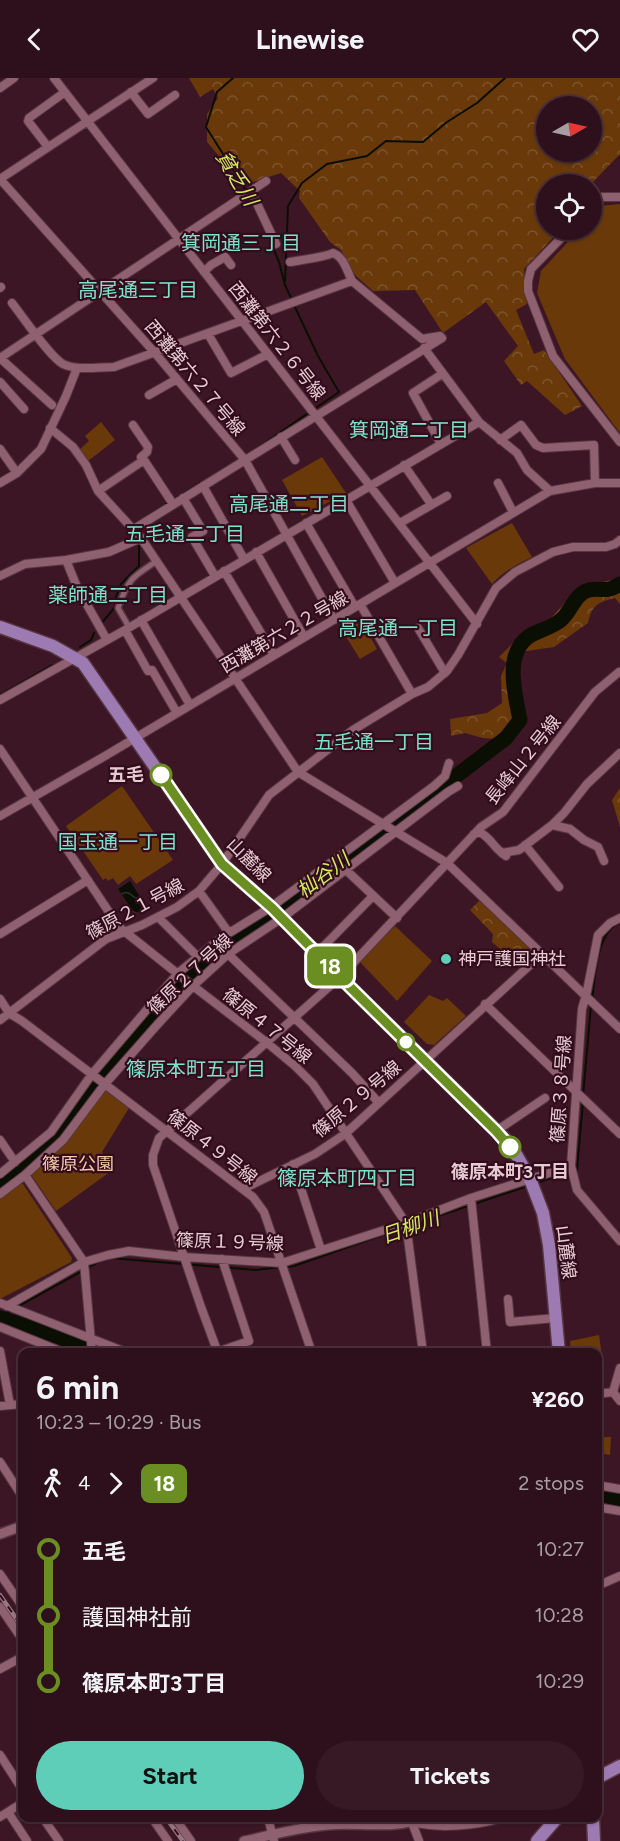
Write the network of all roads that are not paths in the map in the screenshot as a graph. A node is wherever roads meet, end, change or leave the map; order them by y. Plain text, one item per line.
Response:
1 (14, 78) edge
2 (54, 78) edge
3 (136, 78) edge
4 (153, 78) edge
5 (142, 85) junction
6 (0, 88) edge
7 (64, 92) junction
8 (131, 92) junction
9 (175, 95) dead end
10 (87, 122) junction
11 (48, 147) junction
12 (0, 179) edge
13 (266, 181) dead end
14 (251, 191) junction
15 (602, 197) edge
16 (620, 197) edge
17 (179, 240) junction
18 (559, 240) edge
19 (276, 244) dead end
20 (290, 262) dead end
21 (231, 265) dead end
22 (204, 272) junction
23 (352, 281) junction
24 (100, 291) junction
25 (12, 303) dead end
26 (243, 321) junction
27 (36, 334) junction
28 (208, 334) junction
29 (424, 348) junction
30 (155, 353) junction
31 (268, 354) junction
32 (0, 358) edge
33 (77, 368) junction
34 (442, 374) junction
35 (177, 380) junction
36 (0, 382) edge
37 (149, 395) dead end
38 (52, 405) dead end
39 (24, 409) dead end
40 (316, 416) junction
41 (479, 422) junction
42 (133, 425) dead end
43 (50, 428) junction
44 (281, 437) junction
45 (500, 440) junction
46 (620, 442) edge
47 (441, 444) junction
48 (0, 449) edge
49 (144, 460) junction
50 (245, 460) junction
51 (295, 460) dead end
52 (404, 465) junction
53 (17, 473) junction
54 (0, 483) edge
55 (498, 483) dead end
56 (595, 483) junction
57 (620, 483) edge
58 (370, 485) junction
59 (203, 486) junction
60 (550, 490) junction
61 (98, 491) junction
62 (447, 496) dead end
63 (183, 498) junction
64 (346, 500) junction
65 (173, 504) junction
66 (431, 504) junction
67 (513, 512) junction
68 (306, 523) junction
69 (400, 523) junction
70 (134, 529) junction
71 (285, 535) junction
72 (141, 538) junction
73 (620, 540) edge
74 (256, 552) junction
75 (244, 559) junction
76 (66, 560) junction
77 (157, 561) junction
78 (430, 562) junction
79 (224, 571) junction
80 (0, 576) edge
81 (214, 576) junction
82 (395, 583) junction
83 (180, 596) junction
84 (358, 606) junction
85 (141, 620) junction
86 (334, 620) junction
87 (477, 624) junction
88 (0, 627) edge
89 (127, 628) junction
90 (418, 628) dead end
91 (304, 637) junction
92 (107, 640) junction
93 (274, 654) junction
94 (74, 658) junction
95 (619, 672) edge
96 (445, 673) junction
97 (234, 678) junction
98 (412, 694) junction
99 (0, 700) edge
100 (190, 705) junction
101 (177, 713) junction
102 (135, 737) junction
103 (1, 753) edge
104 (620, 753) edge
105 (449, 763) dead end
106 (298, 772) junction
107 (458, 786) dead end
108 (32, 797) junction
109 (0, 816) edge
110 (384, 824) junction
111 (549, 827) junction
112 (396, 831) junction
113 (474, 834) junction
114 (526, 847) junction
115 (604, 861) dead end
116 (447, 863) junction
117 (222, 864) junction
118 (346, 870) junction
119 (88, 880) junction
120 (559, 887) dead end
121 (200, 891) junction
122 (373, 896) junction
123 (276, 912) junction
124 (158, 917) junction
125 (397, 918) junction
126 (620, 918) edge
127 (125, 932) junction
128 (229, 933) junction
129 (0, 934) edge
130 (317, 953) junction
131 (228, 954) junction
132 (542, 954) junction
133 (198, 957) junction
134 (178, 973) junction
135 (340, 977) junction
136 (193, 986) junction
137 (586, 997) junction
138 (0, 999) edge
139 (485, 1004) junction
140 (9, 1013) junction
141 (294, 1017) junction
142 (0, 1020) edge
143 (620, 1029) edge
144 (267, 1042) junction
145 (425, 1060) junction
146 (92, 1074) junction
147 (105, 1084) junction
148 (578, 1092) junction
149 (545, 1098) dead end
150 (379, 1103) junction
151 (166, 1130) junction
152 (496, 1131) junction
153 (345, 1134) junction
154 (620, 1134) edge
155 (0, 1140) edge
156 (15, 1162) junction
157 (293, 1164) junction
158 (571, 1167) junction
159 (0, 1174) edge
160 (25, 1175) junction
161 (530, 1179) junction
162 (243, 1189) junction
163 (0, 1194) edge
164 (471, 1199) junction
165 (406, 1226) junction
166 (620, 1241) edge
167 (321, 1250) junction
168 (184, 1258) junction
169 (223, 1260) junction
170 (84, 1263) junction
171 (282, 1263) junction
172 (508, 1299) dead end
173 (5, 1305) edge
174 (556, 1318) junction
175 (0, 1328) edge
176 (91, 1339) junction
177 (52, 1348) edge
178 (92, 1348) edge
179 (115, 1348) edge
180 (217, 1348) edge
181 (229, 1348) edge
182 (310, 1348) edge
183 (422, 1348) edge
184 (486, 1348) edge
185 (558, 1348) edge
186 (0, 1351) edge
187 (620, 1368) edge
188 (613, 1392) junction
189 (602, 1393) edge
190 (620, 1401) edge
191 (18, 1404) edge
192 (10, 1405) junction
193 (0, 1406) edge
194 (0, 1462) edge
195 (602, 1486) edge
196 (18, 1489) edge
197 (620, 1490) edge
198 (602, 1508) edge
199 (620, 1512) edge
200 (18, 1527) edge
201 (0, 1534) edge
202 (0, 1574) edge
203 (620, 1576) edge
204 (602, 1584) edge
205 (18, 1600) edge
206 (0, 1607) edge
207 (18, 1632) edge
208 (18, 1659) edge
209 (0, 1669) edge
210 (0, 1755) edge
211 (620, 1766) edge
212 (602, 1775) edge
213 (18, 1783) edge
214 (18, 1806) edge
215 (8, 1812) junction
216 (0, 1817) edge
217 (46, 1822) edge
218 (155, 1822) edge
219 (178, 1822) edge
220 (269, 1822) edge
221 (379, 1822) edge
222 (414, 1822) edge
223 (418, 1822) edge
224 (454, 1822) edge
225 (554, 1822) edge
226 (593, 1822) edge
227 (273, 1838) edge
228 (27, 1841) edge
229 (59, 1841) edge
230 (168, 1841) edge
231 (191, 1841) edge
232 (244, 1841) edge
233 (419, 1841) edge
234 (537, 1841) edge
235 (594, 1841) edge

1 - 6 street
2 - 7 street, 西灘第六２６号線
3 - 5 street
4 - 5 street
5 - 8 street
7 - 10 street, 西灘第六２６号線
7 - 11 street
8 - 9 street
8 - 10 street
10 - 11 street
10 - 17 street, 西灘第六２６号線
11 - 12 street
12 - 24 street, 西灘第六２７号線
13 - 14 street
14 - 17 street
14 - 19 street
15 - 16 street
17 - 22 street, 西灘第六２６号線
17 - 24 street
18 - 46 street
20 - 23 street
21 - 22 street
22 - 26 street, 西灘第六２６号線
23 - 26 street
23 - 29 street
24 - 27 street
24 - 30 street, 西灘第六２７号線
25 - 27 street
26 - 28 street
26 - 31 street, 西灘第六２６号線
27 - 32 street
27 - 33 street
28 - 30 street
28 - 31 street
29 - 34 street
29 - 40 street
30 - 33 street
30 - 35 street, 西灘第六２７号線
31 - 40 street, 西灘第六２６号線
32 - 38 street
33 - 43 street
34 - 41 street
34 - 47 street
35 - 37 street
35 - 50 street, 西灘第六２７号線
36 - 39 street
40 - 44 street
40 - 58 street, 西灘第六２６号線
41 - 45 street
41 - 47 street
42 - 49 street
43 - 53 street
43 - 61 street
44 - 50 street
44 - 51 street
45 - 56 street
45 - 60 street
47 - 52 street
48 - 53 street
49 - 61 street
49 - 65 street
50 - 59 street
50 - 71 street, 西灘第六２７号線
52 - 58 street
52 - 66 street
53 - 54 street
55 - 67 street
56 - 57 street
56 - 60 street
58 - 64 street
58 - 69 street, 西灘第六２６号線
59 - 63 street
59 - 75 street
60 - 67 street, 西灘第六２２号線
61 - 70 street
62 - 66 street
63 - 65 street
63 - 81 street
64 - 68 street
64 - 82 street
65 - 70 street
66 - 69 street
67 - 78 street, 西灘第六２２号線
68 - 71 street
68 - 84 street
69 - 78 street, 西灘第六２６号線
70 - 72 street
71 - 74 street
71 - 86 street, 西灘第六２７号線
72 - 76 street
72 - 77 street
73 - 87 street
74 - 75 street
74 - 91 street
75 - 79 street
76 - 80 street
76 - 92 street
77 - 83 street
77 - 89 street
78 - 82 street, 西灘第六２２号線
78 - 87 street, 西灘第六２６号線
79 - 81 street
79 - 93 street
81 - 83 street
82 - 84 street, 西灘第六２２号線
83 - 85 street
83 - 97 street
84 - 86 street, 西灘第六２２号線
84 - 98 street
85 - 89 street
85 - 100 street
86 - 91 street, 西灘第六２２号線
87 - 96 street
88 - 94 main road, 山麓線
89 - 92 street
89 - 101 street
90 - 96 street
91 - 93 street, 西灘第六２２号線
92 - 94 street
93 - 97 street, 西灘第六２２号線
94 - 99 street
94 - 102 main road, 山麓線
95 - 113 street, 長峰山２号線
96 - 98 street, 篠原２１号線
97 - 100 street, 西灘第六２２号線
97 - 106 street
98 - 106 street, 篠原２１号線
100 - 101 street, 西灘第六２２号線
101 - 102 street, 西灘第六２２号線
102 - 108 street, 西灘第六２２号線
102 - 117 main road, 山麓線
103 - 108 street
104 - 111 street
105 - 110 street, 篠原２７号線
106 - 110 street
106 - 117 street, 篠原２１号線
107 - 112 street, 篠原２７号線
108 - 109 street, 西灘第六２２号線
108 - 119 street
110 - 112 street
110 - 123 street, 篠原２７号線
111 - 114 street
111 - 115 street
112 - 116 street
112 - 118 street, 篠原２７号線
113 - 114 street
113 - 116 street, 長峰山２号線
114 - 120 street
116 - 125 street, 長峰山２号線
116 - 132 street
117 - 121 street, 篠原２１号線
117 - 123 main road, 山麓線
118 - 122 street
118 - 123 street, 篠原２７号線
119 - 127 street
119 - 129 street
121 - 124 street, 篠原２１号線
121 - 128 street
122 - 125 street
122 - 130 street
123 - 128 street, 篠原２７号線
123 - 130 main road, 山麓線
123 - 131 street, 篠原２７号線
124 - 127 street, 篠原２１号線
124 - 133 street
125 - 135 street, 長峰山２号線
126 - 137 street, 篠原３８号線
127 - 134 street
127 - 140 street, 篠原２１号線
128 - 133 street, 篠原２７号線
130 - 135 main road, 山麓線
131 - 136 street, 篠原２７号線
131 - 141 street
132 - 137 street
132 - 139 street, 篠原２９号線
133 - 134 street, 篠原２７号線
134 - 136 street, 篠原４７号線
134 - 146 street, 篠原２７号線
135 - 141 street, 長峰山２号線
135 - 145 main road, 山麓線
136 - 144 street, 篠原４７号線
136 - 147 street, 篠原２７号線
137 - 143 street
137 - 148 street, 篠原３８号線
138 - 140 street
139 - 145 street, 篠原２９号線
139 - 148 street
140 - 142 street, 篠原２１号線
140 - 146 street
141 - 144 street, 長峰山２号線
141 - 150 street
144 - 151 street, 長峰山２号線
144 - 153 street, 篠原４７号線
145 - 150 street, 篠原２９号線
145 - 152 main road, 山麓線
146 - 147 street, 篠原４９号線
146 - 156 street, 篠原２７号線
147 - 151 street, 篠原４９号線
147 - 160 street, 篠原２７号線
148 - 154 street
148 - 158 street, 篠原３８号線
149 - 152 street
150 - 153 street, 篠原２９号線
151 - 162 street, 篠原４９号線
151 - 168 street
152 - 161 main road, 山麓線
153 - 157 street, 篠原２９号線
153 - 165 street, 篠原４７号線
155 - 156 street
156 - 159 street, 篠原２７号線
157 - 162 street, 篠原２９号線
157 - 167 street
158 - 161 street, 篠原１９号線
158 - 166 street, 篠原３８号線
160 - 163 street, 篠原２７号線
160 - 170 street
161 - 164 street, 篠原１９号線
161 - 174 main road, 山麓線
162 - 171 street, 篠原４９号線
164 - 165 street, 篠原１９号線
164 - 184 street
165 - 167 street, 篠原１９号線
165 - 183 street, 篠原４７号線
167 - 171 street, 篠原１９号線
168 - 169 street, 篠原１９号線
168 - 170 street, 篠原１９号線
168 - 180 street
169 - 171 street, 篠原１９号線
169 - 181 street
170 - 173 street, 篠原１９号線
170 - 176 street
171 - 182 street, 篠原４９号線
172 - 174 street
173 - 176 street
174 - 185 main road, 山麓線
175 - 177 street
176 - 178 street
176 - 179 street
186 - 192 street
187 - 188 street
188 - 189 street
188 - 190 street
191 - 192 street
192 - 193 street
194 - 196 street
195 - 197 street
198 - 199 street
200 - 201 street
202 - 205 street
203 - 204 street
206 - 207 street
208 - 209 street
210 - 213 street
211 - 212 main road
214 - 215 street
215 - 216 street
215 - 228 street
217 - 229 street
218 - 230 street
219 - 231 street
220 - 227 street
221 - 227 street
222 - 233 street
223 - 224 street
225 - 234 main road
226 - 235 main road
227 - 232 street

